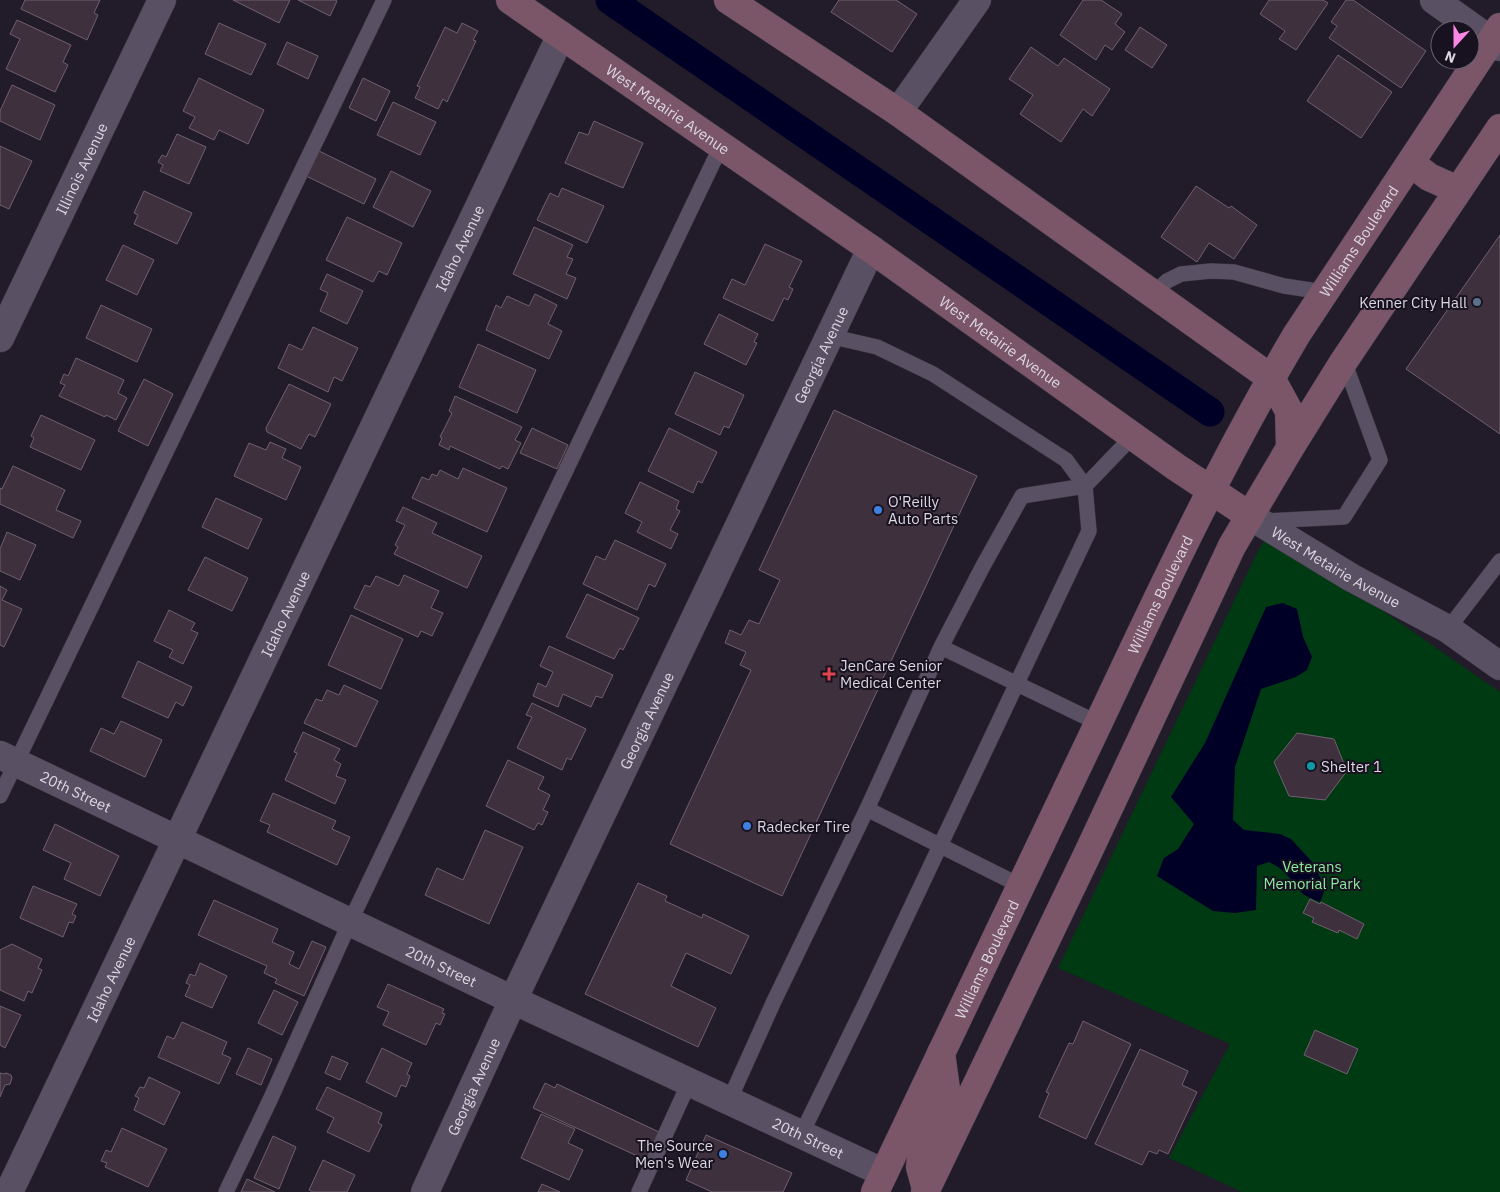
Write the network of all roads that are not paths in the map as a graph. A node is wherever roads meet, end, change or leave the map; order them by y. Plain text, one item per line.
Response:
1 (162, 0) edge
2 (384, 0) edge
3 (510, 0) edge
4 (728, 0) edge
5 (977, 0) edge
6 (1434, 0) edge
7 (561, 36) junction
8 (1497, 38) edge
9 (898, 112) junction
10 (1500, 128) edge
11 (721, 146) junction
12 (1411, 163) junction
13 (1458, 190) junction
14 (871, 249) junction
15 (1324, 292) junction
16 (1153, 294) junction
17 (829, 336) junction
18 (0, 338) edge
19 (1344, 361) junction
20 (1271, 378) junction
21 (1133, 436) junction
22 (1290, 448) junction
23 (1085, 486) junction
24 (1212, 491) junction
25 (1254, 519) junction
26 (1500, 562) edge
27 (1448, 629) junction
28 (941, 647) junction
29 (1500, 666) edge
30 (1015, 684) junction
31 (1098, 723) junction
32 (8, 759) edge
33 (0, 796) edge
34 (867, 809) junction
35 (176, 839) junction
36 (940, 846) junction
37 (1020, 886) junction
38 (350, 922) junction
39 (513, 1000) junction
40 (941, 1053) junction
41 (690, 1083) junction
42 (729, 1101) junction
43 (801, 1135) junction
44 (885, 1186) edge
45 (927, 1191) edge
46 (9, 1192) edge
47 (226, 1192) edge
48 (424, 1192) edge
49 (639, 1192) edge

1 - 18 street, Illinois Avenue
2 - 32 lane
3 - 7 main road, West Metairie Avenue
4 - 9 main road
5 - 9 street
6 - 8 street
7 - 11 main road, West Metairie Avenue
7 - 35 street, Idaho Avenue
8 - 12 main road, Williams Boulevard
9 - 16 main road
10 - 13 main road
11 - 14 main road, West Metairie Avenue
11 - 38 lane
12 - 13 main road
12 - 15 main road, Williams Boulevard
13 - 19 main road
14 - 17 street, Georgia Avenue
14 - 21 main road, West Metairie Avenue
15 - 16 lane
15 - 20 main road, Williams Boulevard
16 - 20 main road
17 - 23 lane
17 - 39 street, Georgia Avenue
19 - 22 main road
19 - 25 lane
20 - 22 main road
20 - 24 main road, Williams Boulevard
21 - 23 lane
21 - 24 main road, West Metairie Avenue
22 - 25 main road
23 - 28 lane
23 - 30 lane
24 - 25 main road, West Metairie Avenue
24 - 31 main road, Williams Boulevard
25 - 27 street, West Metairie Avenue
25 - 45 main road
26 - 27 lane
27 - 29 street, West Metairie Avenue
28 - 30 lane
28 - 34 lane
30 - 31 lane
30 - 36 lane
31 - 37 main road, Williams Boulevard
32 - 33 lane
32 - 35 street, 20th Street
34 - 36 lane
34 - 42 lane
35 - 38 street, 20th Street
35 - 46 street, Idaho Avenue
36 - 37 lane
36 - 43 lane
37 - 40 main road, Williams Boulevard
38 - 39 street, 20th Street
38 - 47 lane
39 - 41 street, 20th Street
39 - 48 street, Georgia Avenue
40 - 44 main road, Williams Boulevard
40 - 45 main road
41 - 42 street, 20th Street
41 - 49 lane
42 - 43 street, 20th Street
43 - 44 street, 20th Street

